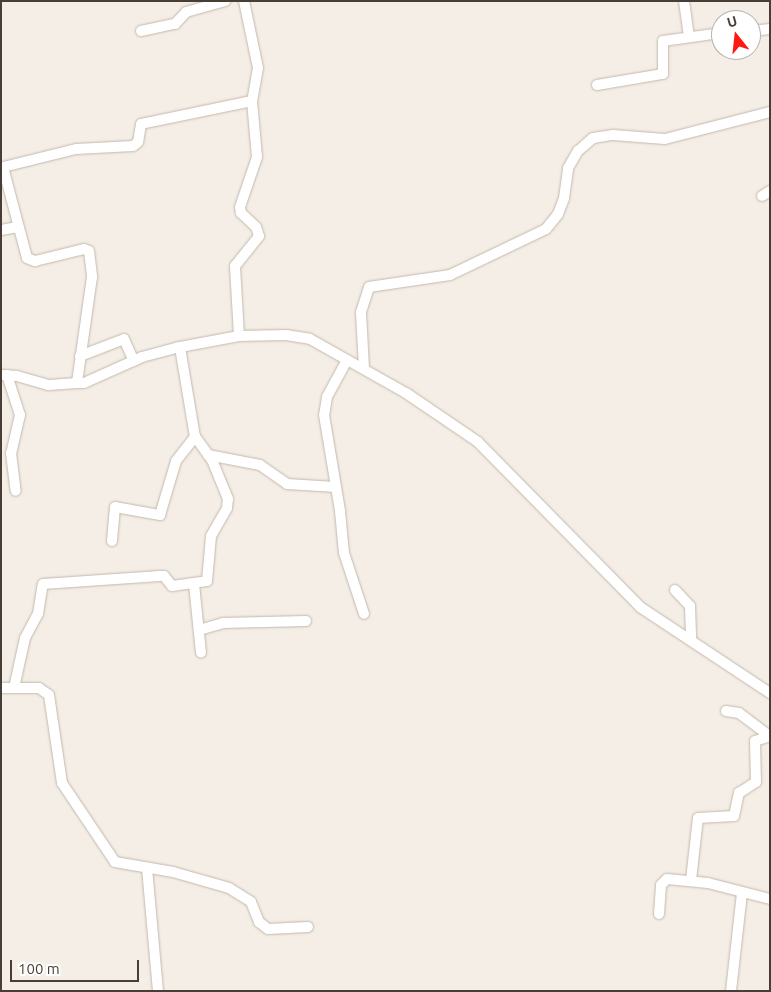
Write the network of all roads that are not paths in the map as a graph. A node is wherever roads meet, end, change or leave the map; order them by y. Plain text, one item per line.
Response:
1 (225, 1) edge
2 (244, 1) edge
3 (684, 1) edge
4 (141, 30) dead end
5 (711, 34) edge
6 (689, 35) junction
7 (597, 85) dead end
8 (252, 101) junction
9 (770, 112) edge
10 (18, 227) junction
11 (1, 230) edge
12 (239, 336) junction
13 (180, 346) junction
14 (80, 356) junction
15 (347, 360) junction
16 (134, 361) junction
17 (364, 368) junction
18 (4, 375) edge
19 (77, 383) junction
20 (195, 437) junction
21 (208, 455) junction
22 (336, 487) junction
23 (16, 491) dead end
24 (112, 541) dead end
25 (194, 584) junction
26 (675, 590) dead end
27 (364, 614) dead end
28 (306, 621) dead end
29 (199, 630) junction
30 (690, 639) junction
31 (202, 653) dead end
32 (1, 688) edge
33 (14, 688) junction
34 (770, 693) edge
35 (726, 711) dead end
36 (769, 736) edge
37 (147, 868) junction
38 (691, 880) junction
39 (742, 893) junction
40 (770, 899) edge
41 (659, 914) dead end
42 (308, 927) dead end
43 (158, 991) edge
44 (731, 991) edge

1 - 4 street
2 - 8 street
3 - 6 street
5 - 6 street
6 - 7 street
8 - 10 street
8 - 12 street
9 - 17 street
10 - 11 street
10 - 14 street
12 - 13 street
12 - 15 street
13 - 16 street
13 - 20 street
14 - 16 street
14 - 19 street
15 - 17 street
15 - 22 street
16 - 19 street
17 - 30 street
18 - 19 street
18 - 23 street
20 - 21 street
20 - 24 street
21 - 22 street
21 - 25 street
22 - 27 street
25 - 29 street
25 - 33 street
26 - 30 street
28 - 29 street
29 - 31 street
30 - 34 street
32 - 33 street
33 - 37 street
35 - 36 street
36 - 38 street
37 - 42 street
37 - 43 street
38 - 39 street
38 - 41 street
39 - 40 street
39 - 44 street

